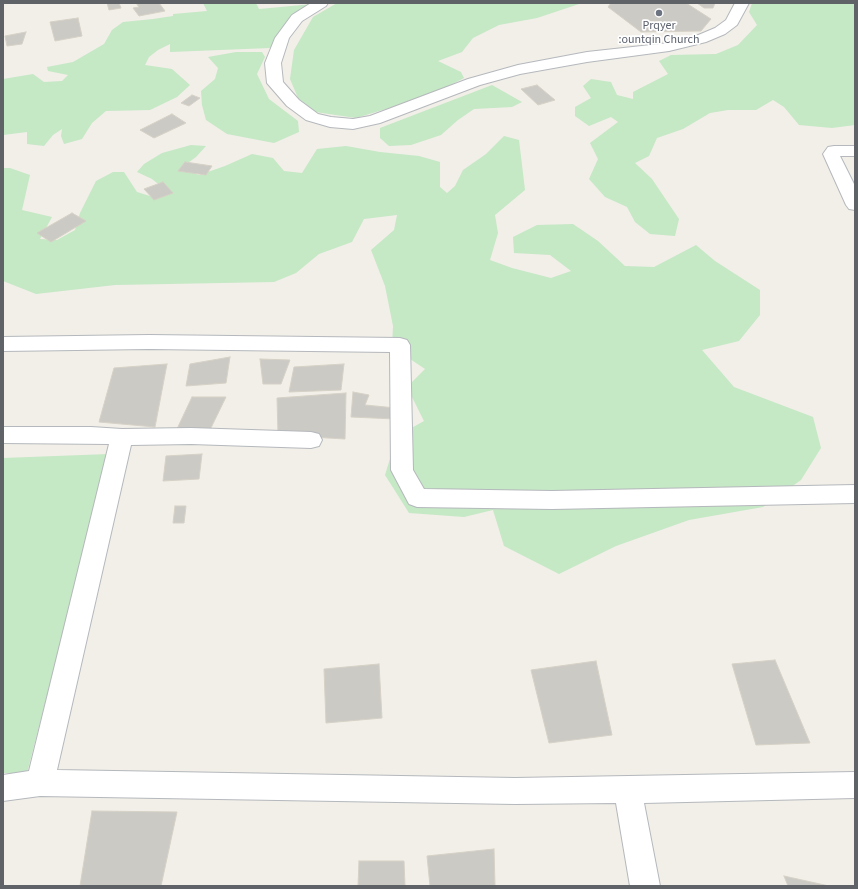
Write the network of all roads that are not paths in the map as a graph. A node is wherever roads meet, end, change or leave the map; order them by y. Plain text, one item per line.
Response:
1 (321, 3) edge
2 (742, 3) edge
3 (855, 151) edge
4 (855, 205) edge
5 (3, 344) edge
6 (3, 435) edge
7 (122, 437) junction
8 (311, 440) dead end
9 (855, 494) edge
10 (40, 783) junction
11 (855, 785) edge
12 (3, 788) edge
13 (628, 790) junction
14 (645, 886) edge

1 - 2 street
3 - 4 street
5 - 9 street
6 - 7 street
7 - 8 street
7 - 10 street
10 - 12 street
10 - 13 street
11 - 13 street
13 - 14 street

